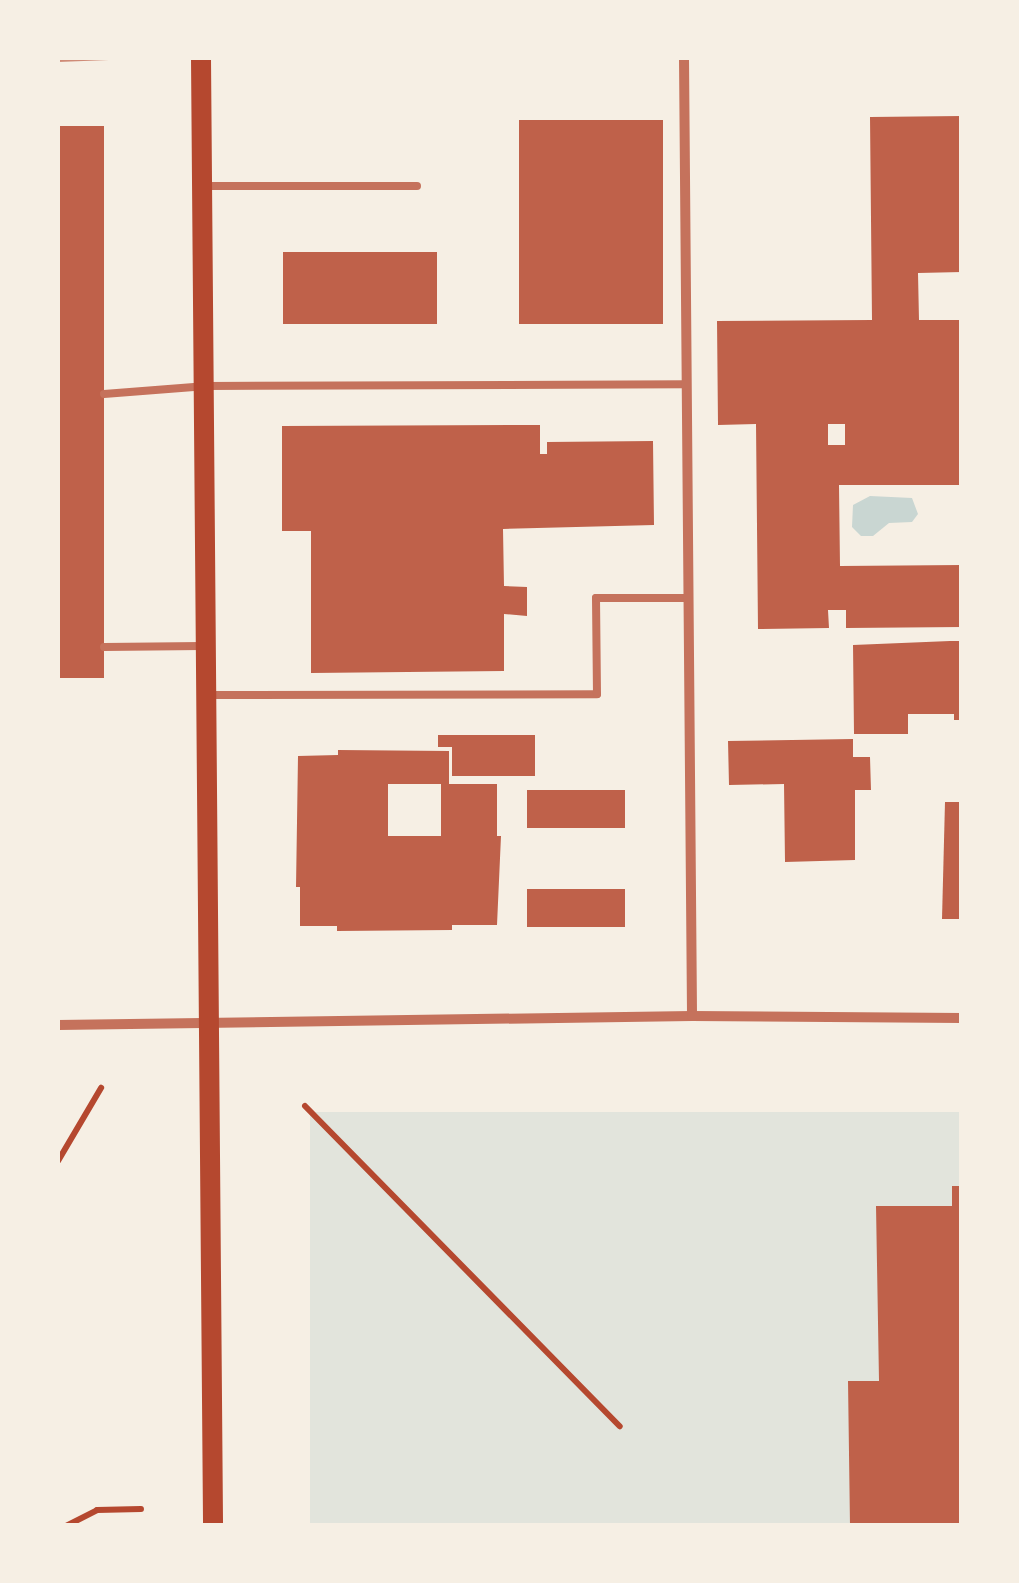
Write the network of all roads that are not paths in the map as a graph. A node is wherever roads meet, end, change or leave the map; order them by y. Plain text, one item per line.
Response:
1 (202, 58) edge
2 (684, 58) edge
3 (203, 186) junction
4 (417, 186) dead end
5 (686, 384) junction
6 (206, 386) junction
7 (104, 394) dead end
8 (688, 598) junction
9 (206, 646) junction
10 (104, 647) dead end
11 (207, 695) junction
12 (692, 1016) junction
13 (962, 1018) edge
14 (58, 1026) edge
15 (210, 1026) junction
16 (213, 1526) edge

1 - 3 main road
2 - 5 street
3 - 4 lane
3 - 6 main road
5 - 6 lane
5 - 8 street
6 - 7 lane
6 - 9 main road
8 - 11 lane
8 - 12 street
9 - 10 lane
9 - 11 main road
11 - 15 main road
12 - 13 street
12 - 15 street
14 - 15 street
15 - 16 main road

